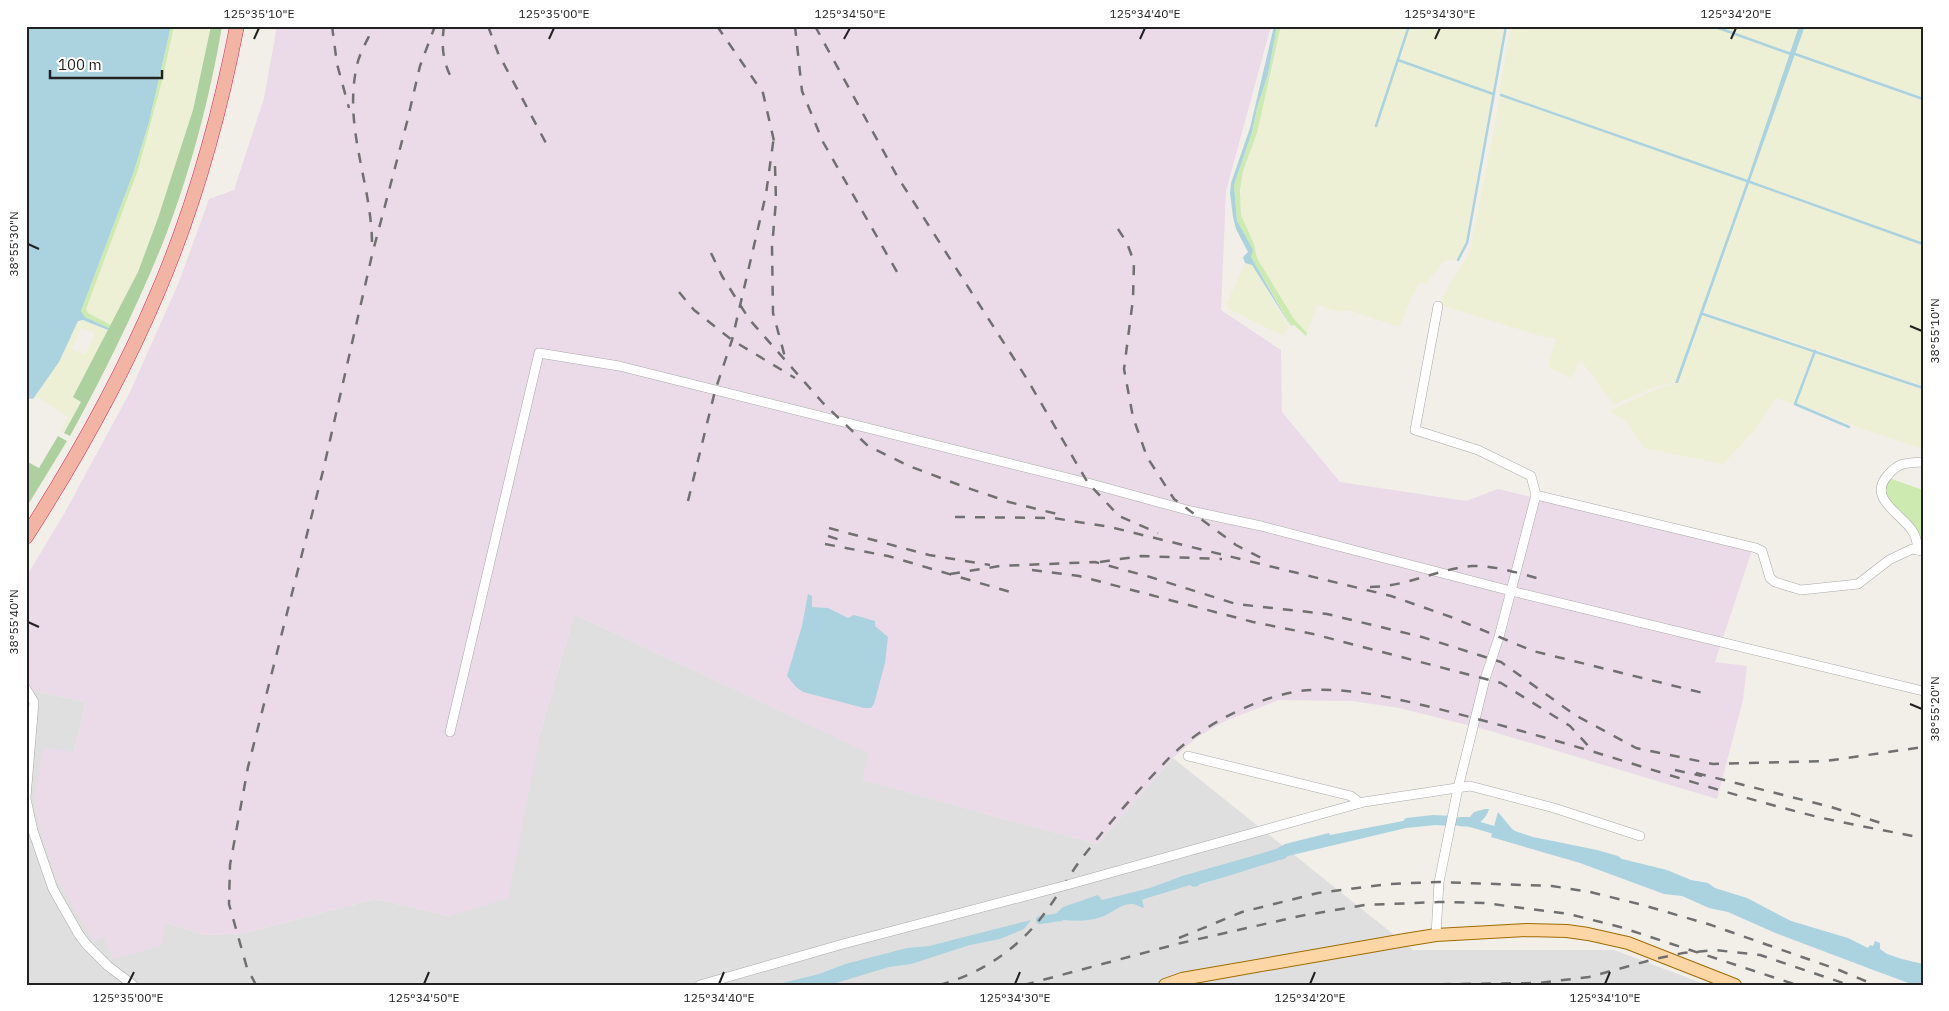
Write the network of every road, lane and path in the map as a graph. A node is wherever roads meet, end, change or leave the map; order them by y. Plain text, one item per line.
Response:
1 (237, 26) edge
2 (1438, 306) dead end
3 (1923, 462) edge
4 (1536, 495) junction
5 (26, 537) edge
6 (1920, 551) edge
7 (1511, 591) junction
8 (26, 689) edge
9 (1923, 691) edge
10 (29, 728) edge
11 (450, 732) dead end
12 (1188, 756) dead end
13 (1458, 788) junction
14 (26, 798) edge
15 (1360, 803) junction
16 (1640, 836) dead end
17 (1436, 935) junction
18 (133, 985) edge
19 (700, 985) edge
20 (1165, 985) edge
21 (1736, 985) edge

1 - 5 highway
2 - 4 street
3 - 6 street
4 - 6 street
4 - 7 street
7 - 9 street
7 - 11 street
7 - 13 street
8 - 10 street
10 - 14 street
12 - 15 street
13 - 15 street
13 - 16 street
13 - 17 street
14 - 18 street
15 - 19 street, bridge
17 - 20 main road
17 - 21 main road

